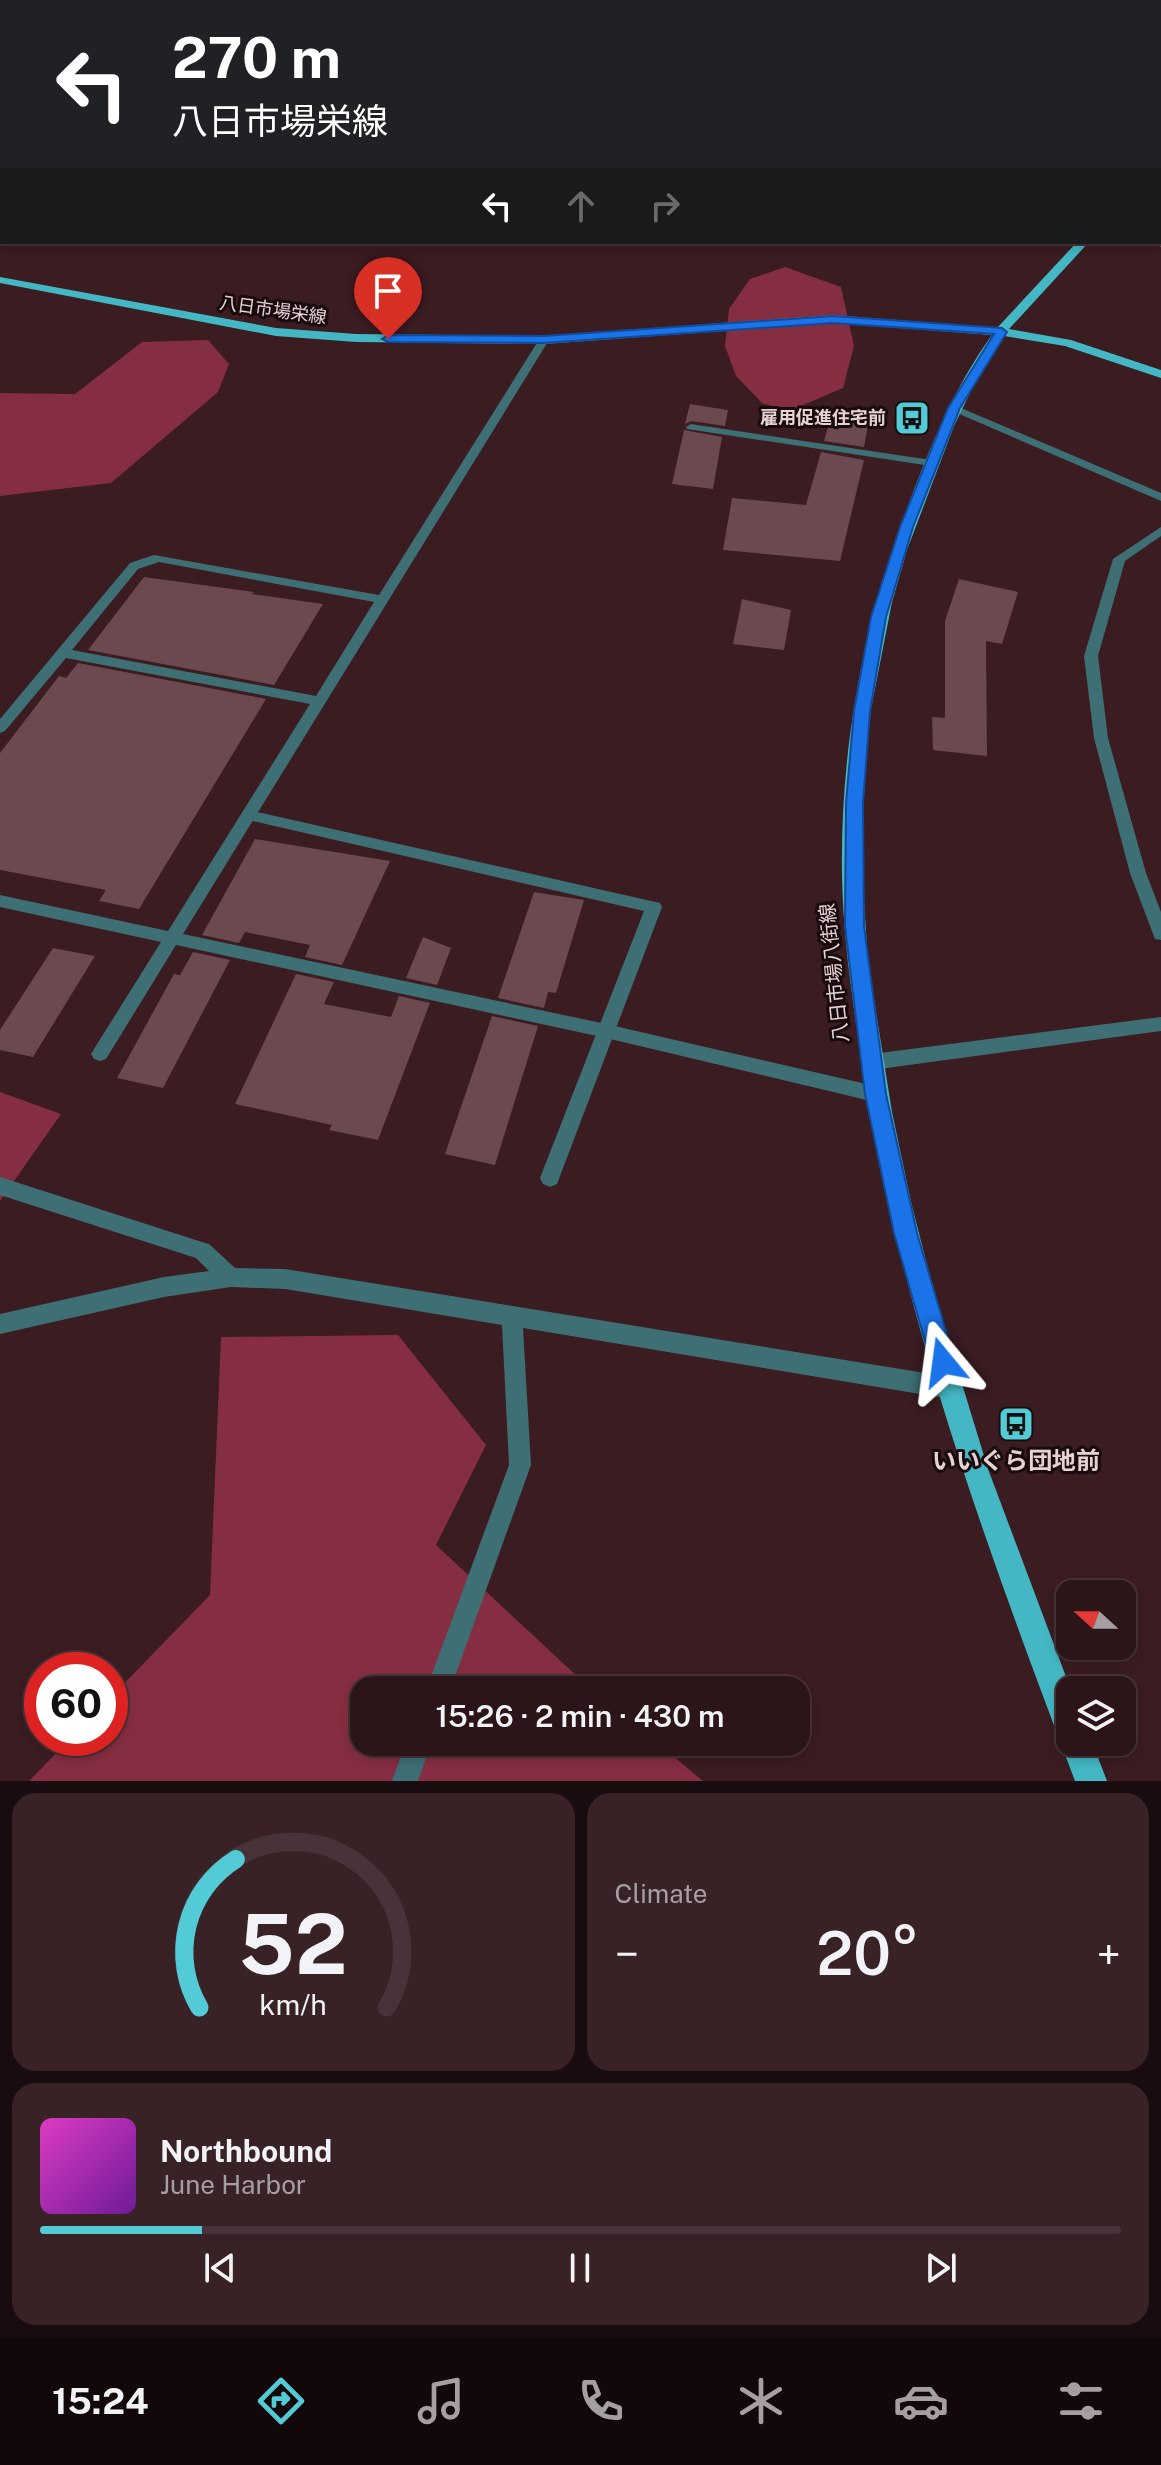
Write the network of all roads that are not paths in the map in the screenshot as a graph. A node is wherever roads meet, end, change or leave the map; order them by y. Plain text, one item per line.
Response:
1 (1081, 244) edge
2 (4, 283) edge
3 (1002, 332) junction
4 (544, 340) junction
5 (1161, 374) edge
6 (954, 408) junction
7 (691, 427) dead end
8 (931, 463) junction
9 (1161, 497) edge
10 (1161, 531) edge
11 (383, 600) junction
12 (64, 653) junction
13 (320, 701) junction
14 (0, 728) edge
15 (249, 815) junction
16 (0, 901) edge
17 (1161, 934) edge
18 (172, 938) junction
19 (1161, 1024) edge
20 (606, 1031) junction
21 (100, 1054) dead end
22 (872, 1062) junction
23 (875, 1094) junction
24 (550, 1178) dead end
25 (0, 1186) edge
26 (231, 1277) junction
27 (512, 1315) junction
28 (0, 1324) edge
29 (950, 1388) junction
30 (443, 1676) edge
31 (1056, 1693) edge
32 (414, 1756) edge
33 (1081, 1756) edge
34 (405, 1781) edge
35 (1091, 1781) edge

1 - 3 main road, 八日市場八街線
2 - 4 main road, 八日市場栄線
3 - 4 main road, 八日市場栄線
3 - 5 main road, 八日市場栄線
3 - 6 main road, 八日市場八街線
4 - 11 street
6 - 8 main road, 八日市場八街線
6 - 9 street
7 - 8 street
8 - 22 main road, 八日市場八街線
10 - 17 street
11 - 12 street
11 - 13 street
12 - 13 street
12 - 14 street
13 - 15 street
15 - 18 street
15 - 20 street
16 - 18 street
18 - 20 street
18 - 21 street
19 - 22 street
20 - 23 street
20 - 24 street
22 - 23 main road, 八日市場八街線
23 - 29 main road, 八日市場八街線
25 - 26 street
26 - 27 street
26 - 28 street
27 - 29 street
27 - 30 street
29 - 31 main road, 八日市場八街線
32 - 34 street
33 - 35 main road

